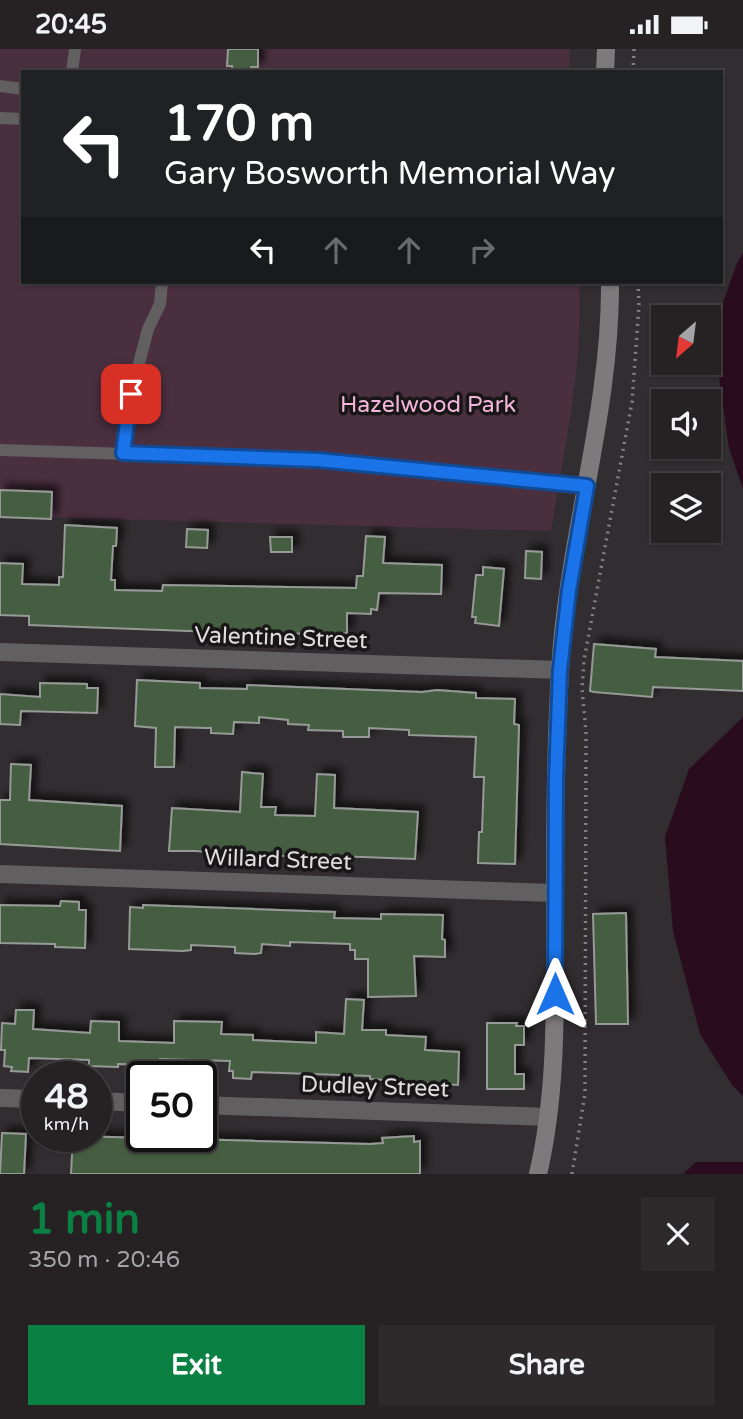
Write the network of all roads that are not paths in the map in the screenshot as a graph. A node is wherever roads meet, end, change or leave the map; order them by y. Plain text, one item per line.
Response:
1 (75, 49) edge
2 (606, 49) edge
3 (72, 70) edge
4 (605, 70) edge
5 (0, 86) edge
6 (21, 89) edge
7 (0, 118) edge
8 (21, 119) edge
9 (162, 284) edge
10 (610, 284) edge
11 (0, 450) edge
12 (123, 453) junction
13 (587, 486) junction
14 (0, 652) edge
15 (560, 670) junction
16 (0, 874) edge
17 (555, 893) junction
18 (0, 1098) edge
19 (21, 1099) edge
20 (217, 1106) edge
21 (548, 1117) junction
22 (538, 1174) edge

1 - 3 lane
2 - 4 main road
5 - 6 lane
7 - 8 lane
9 - 12 lane
10 - 13 main road
11 - 12 lane
12 - 13 lane
13 - 15 main road
14 - 15 street, Valentine Street
15 - 17 main road
16 - 17 street, Willard Street
17 - 21 main road
18 - 19 street
20 - 21 street, Dudley Street
21 - 22 main road

